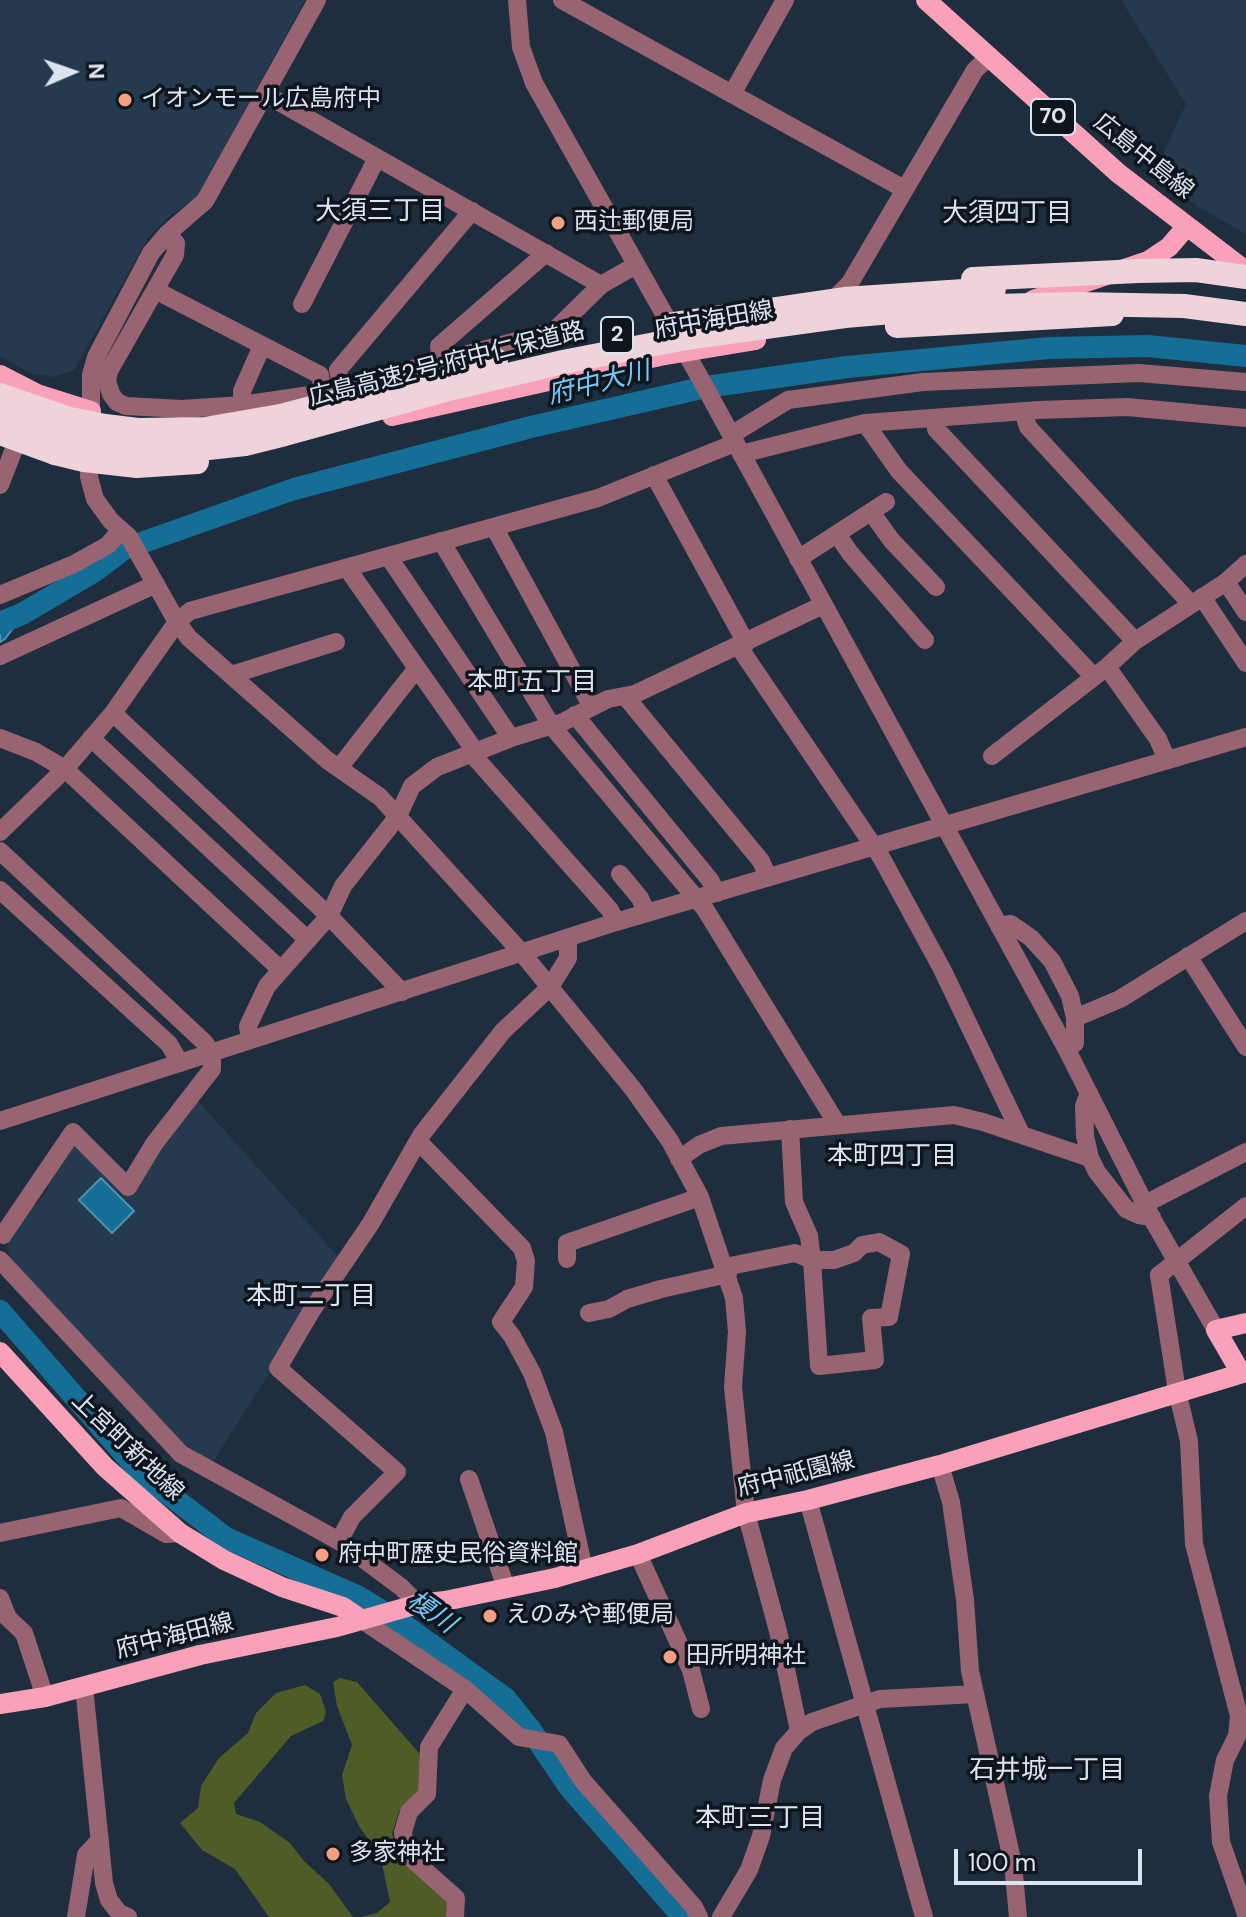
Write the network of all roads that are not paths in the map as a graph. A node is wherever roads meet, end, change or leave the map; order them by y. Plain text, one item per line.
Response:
1 (317, 0) edge
2 (517, 0) edge
3 (562, 0) edge
4 (785, 0) edge
5 (926, 0) edge
6 (990, 56) junction
7 (265, 94) junction
8 (732, 94) junction
9 (377, 158) junction
10 (904, 189) junction
11 (472, 211) junction
12 (1187, 226) junction
13 (167, 234) junction
14 (546, 253) junction
15 (1246, 258) edge
16 (636, 265) junction
17 (1246, 274) edge
18 (601, 285) junction
19 (155, 290) junction
20 (1246, 298) edge
21 (844, 299) junction
22 (302, 304) dead end
23 (1246, 315) edge
24 (814, 330) junction
25 (262, 346) junction
26 (689, 360) junction
27 (441, 361) junction
28 (0, 377) edge
29 (1246, 382) edge
30 (342, 387) junction
31 (449, 389) junction
32 (0, 395) edge
33 (242, 405) junction
34 (325, 407) junction
35 (91, 411) junction
36 (1023, 411) junction
37 (0, 413) edge
38 (935, 418) junction
39 (1246, 418) edge
40 (865, 423) junction
41 (732, 438) junction
42 (5, 439) edge
43 (90, 460) junction
44 (654, 475) junction
45 (0, 485) edge
46 (494, 527) junction
47 (120, 529) junction
48 (837, 534) junction
49 (441, 541) junction
50 (388, 556) junction
51 (798, 559) junction
52 (1246, 564) edge
53 (347, 568) junction
54 (154, 581) junction
55 (1226, 582) junction
56 (936, 587) dead end
57 (0, 595) edge
58 (1197, 600) junction
59 (823, 605) junction
60 (1246, 612) edge
61 (177, 622) junction
62 (925, 640) dead end
63 (1135, 641) junction
64 (336, 642) dead end
65 (742, 645) junction
66 (0, 656) edge
67 (1246, 663) edge
68 (417, 668) junction
69 (1100, 672) junction
70 (231, 675) junction
71 (625, 696) junction
72 (584, 711) junction
73 (113, 713) junction
74 (551, 725) junction
75 (1246, 737) edge
76 (0, 738) edge
77 (91, 738) junction
78 (511, 738) junction
79 (473, 752) junction
80 (992, 756) dead end
81 (1167, 760) junction
82 (339, 768) junction
83 (65, 769) junction
84 (398, 816) junction
85 (943, 826) junction
86 (0, 832) edge
87 (873, 847) junction
88 (0, 851) edge
89 (620, 874) dead end
90 (768, 877) junction
91 (0, 890) edge
92 (717, 893) junction
93 (695, 899) junction
94 (647, 913) junction
95 (329, 916) junction
96 (1246, 921) edge
97 (616, 922) junction
98 (999, 926) junction
99 (568, 939) junction
100 (308, 940) junction
101 (522, 953) junction
102 (1188, 956) junction
103 (281, 970) junction
104 (550, 987) junction
105 (402, 992) junction
106 (1075, 1018) junction
107 (250, 1040) junction
108 (1246, 1047) edge
109 (1067, 1050) junction
110 (212, 1052) junction
111 (180, 1063) junction
112 (1089, 1093) junction
113 (0, 1121) edge
114 (837, 1124) junction
115 (790, 1129) junction
116 (1021, 1134) junction
117 (418, 1141) junction
118 (1246, 1152) edge
119 (1090, 1158) junction
120 (679, 1159) junction
121 (700, 1197) junction
122 (1246, 1206) edge
123 (1148, 1211) junction
124 (1, 1239) edge
125 (567, 1259) dead end
126 (1176, 1259) junction
127 (0, 1260) edge
128 (812, 1260) junction
129 (726, 1271) junction
130 (589, 1313) dead end
131 (1246, 1323) edge
132 (1216, 1330) junction
133 (0, 1352) edge
134 (1244, 1375) edge
135 (1177, 1391) junction
136 (940, 1465) junction
137 (469, 1479) dead end
138 (808, 1500) junction
139 (746, 1513) junction
140 (0, 1533) edge
141 (180, 1533) junction
142 (339, 1541) junction
143 (638, 1554) junction
144 (584, 1570) junction
145 (506, 1588) junction
146 (0, 1598) edge
147 (418, 1604) junction
148 (370, 1619) junction
149 (84, 1687) junction
150 (465, 1689) junction
151 (975, 1694) junction
152 (45, 1697) junction
153 (863, 1703) junction
154 (0, 1704) edge
155 (701, 1709) dead end
156 (799, 1731) junction
157 (100, 1840) junction
158 (1246, 1914) edge
159 (76, 1917) edge
160 (128, 1917) edge
161 (455, 1917) edge
162 (699, 1917) edge
163 (721, 1917) edge
164 (924, 1917) edge
165 (1018, 1917) edge

1 - 7 street
2 - 16 street
3 - 8 street
4 - 8 street
5 - 6 main road, 広島中島線 / 70
6 - 10 street
6 - 12 main road, 広島中島線 / 70
7 - 9 street
7 - 13 street
8 - 10 street
9 - 11 street
9 - 22 street
10 - 24 street
11 - 14 street
11 - 30 street
12 - 15 main road, 広島中島線 / 70
12 - 17 main road, 広島中島線 / 70
12 - 24 main road, 府中海田線
13 - 19 street
13 - 35 street
14 - 18 street
14 - 27 street
16 - 18 street
16 - 26 street
17 - 21 highway, bridge
18 - 27 street
19 - 25 street
19 - 33 street
20 - 21 highway, 広島高速2号;府中仁保道路 / 2, bridge
21 - 34 highway, 広島高速2号;府中仁保道路 / 2, bridge
23 - 31 highway, bridge
23 - 31 highway, 広島高速2号;府中仁保道路 / 2, bridge
24 - 26 main road, 府中海田線
25 - 33 street
25 - 34 street
26 - 41 street
26 - 43 main road, 府中海田線
27 - 30 street
28 - 34 highway, bridge
28 - 35 main road
29 - 41 street
30 - 34 street
31 - 34 highway, 広島高速2号;府中仁保道路 / 2, bridge
32 - 34 highway, 広島高速2号;府中仁保道路 / 2, bridge
33 - 34 street
34 - 37 highway, 広島高速2号;府中仁保道路 / 2, bridge
34 - 42 highway, bridge
35 - 43 street
36 - 38 street
36 - 39 street
36 - 58 street
38 - 40 street
38 - 63 street
40 - 41 street
40 - 69 street
41 - 44 street
41 - 51 street
42 - 43 main road, 府中海田線
42 - 45 street
43 - 47 street
44 - 46 street
44 - 65 street
46 - 49 street
46 - 72 street
47 - 54 street
47 - 57 street
48 - 51 street
48 - 56 street
48 - 62 street
49 - 50 street
49 - 74 street
50 - 53 street
50 - 78 street
51 - 59 street
52 - 55 street
53 - 61 street
53 - 68 street
54 - 61 street
54 - 66 street
55 - 58 street
55 - 60 street
58 - 63 street
58 - 67 street
59 - 65 street
59 - 85 street
61 - 70 street
61 - 73 street
63 - 69 street
64 - 70 street
65 - 71 street
65 - 87 street
68 - 79 street
68 - 82 street
69 - 80 street
69 - 81 street
70 - 82 street
71 - 72 street
71 - 90 street
72 - 74 street
72 - 92 street
73 - 77 street
73 - 95 street
74 - 78 street
74 - 93 street
75 - 81 street
76 - 83 street
77 - 83 street
77 - 100 street
78 - 79 street
79 - 84 street
79 - 97 street
81 - 85 street
82 - 84 street
83 - 86 street
83 - 103 street
84 - 95 street
84 - 101 street
85 - 87 street
85 - 98 street
87 - 90 street
87 - 116 street
88 - 110 street
89 - 94 street
90 - 92 street
91 - 111 street
92 - 93 street
93 - 94 street
93 - 114 street
94 - 97 street
95 - 100 street
95 - 105 street
96 - 102 street
97 - 99 street
98 - 106 street
98 - 109 street
99 - 101 street
99 - 104 street
100 - 103 street
101 - 104 street
101 - 105 street
102 - 106 street
102 - 108 street
103 - 107 street
104 - 117 street
104 - 120 street
105 - 107 street
106 - 109 street
107 - 110 street
109 - 112 street
110 - 111 street
110 - 124 street
111 - 113 street
112 - 119 street
112 - 123 street
114 - 115 street
114 - 116 street
115 - 120 street
115 - 128 street
116 - 119 street
117 - 142 street
117 - 144 street
118 - 123 street
119 - 123 street
120 - 121 street
121 - 125 street
121 - 129 street
122 - 126 street
123 - 126 street
126 - 132 street
126 - 135 street
127 - 142 street
128 - 128 street
128 - 129 street
129 - 130 street
129 - 139 street
131 - 132 main road
132 - 134 main road, 府中祇園線
133 - 141 main road, 上宮町新地線
134 - 135 main road, 府中祇園線
135 - 136 main road, 府中祇園線
135 - 158 street
136 - 138 main road, 府中祇園線
136 - 151 street
137 - 145 street
138 - 139 main road, 府中祇園線
138 - 153 street
139 - 143 main road, 府中祇園線
139 - 156 street
140 - 141 street
141 - 148 main road, 上宮町新地線
142 - 147 street
143 - 144 main road, 府中祇園線
143 - 155 street
144 - 145 main road, 府中祇園線
145 - 147 main road, 府中祇園線
146 - 152 street
147 - 148 main road, 府中祇園線
148 - 149 main road, 府中海田線
148 - 150 street
149 - 152 main road, 府中海田線
149 - 157 street
150 - 161 street
150 - 162 street
151 - 153 street
151 - 165 street
152 - 154 main road, 府中海田線
153 - 156 street
153 - 164 street
156 - 163 street
157 - 159 street
157 - 160 street

